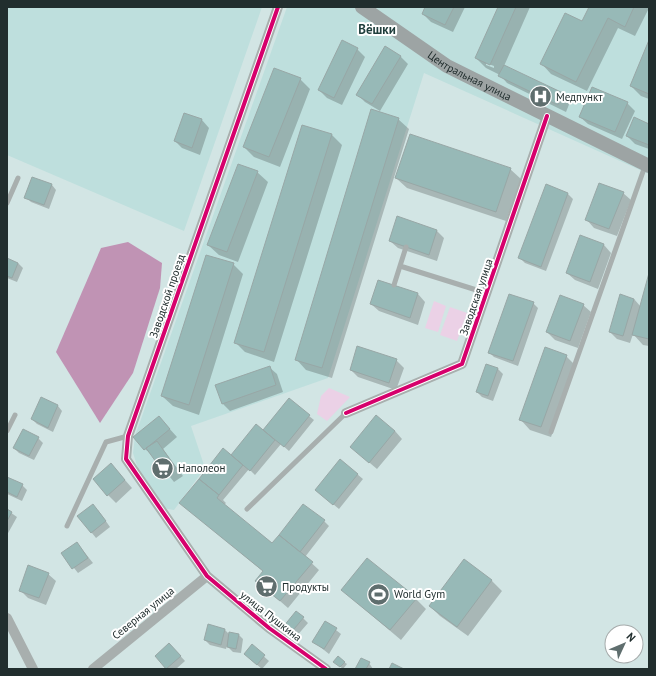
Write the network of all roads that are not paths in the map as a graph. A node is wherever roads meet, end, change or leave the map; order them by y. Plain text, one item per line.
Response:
1 (278, 7) edge
2 (362, 7) edge
3 (547, 116) junction
4 (647, 166) edge
5 (18, 178) dead end
6 (7, 204) edge
7 (406, 247) dead end
8 (400, 266) junction
9 (394, 285) dead end
10 (486, 293) junction
11 (346, 413) joint
12 (15, 415) dead end
13 (7, 431) edge
14 (551, 432) dead end
15 (128, 436) junction
16 (247, 509) dead end
17 (67, 526) dead end
18 (207, 576) junction
19 (7, 618) edge
20 (33, 669) edge
21 (93, 669) edge
22 (326, 669) edge

1 - 15 street, Заводской проезд
2 - 3 street, Центральная улица
3 - 4 street, Центральная улица
3 - 10 street, Заводская улица
4 - 14 lane
5 - 6 lane
7 - 8 lane
8 - 9 lane
8 - 10 lane
10 - 11 street, Заводская улица
11 - 16 lane
12 - 13 lane
15 - 17 lane
15 - 18 street, Заводской проезд
18 - 21 street, Северная улица
18 - 22 street, улица Пушкина
19 - 20 street

